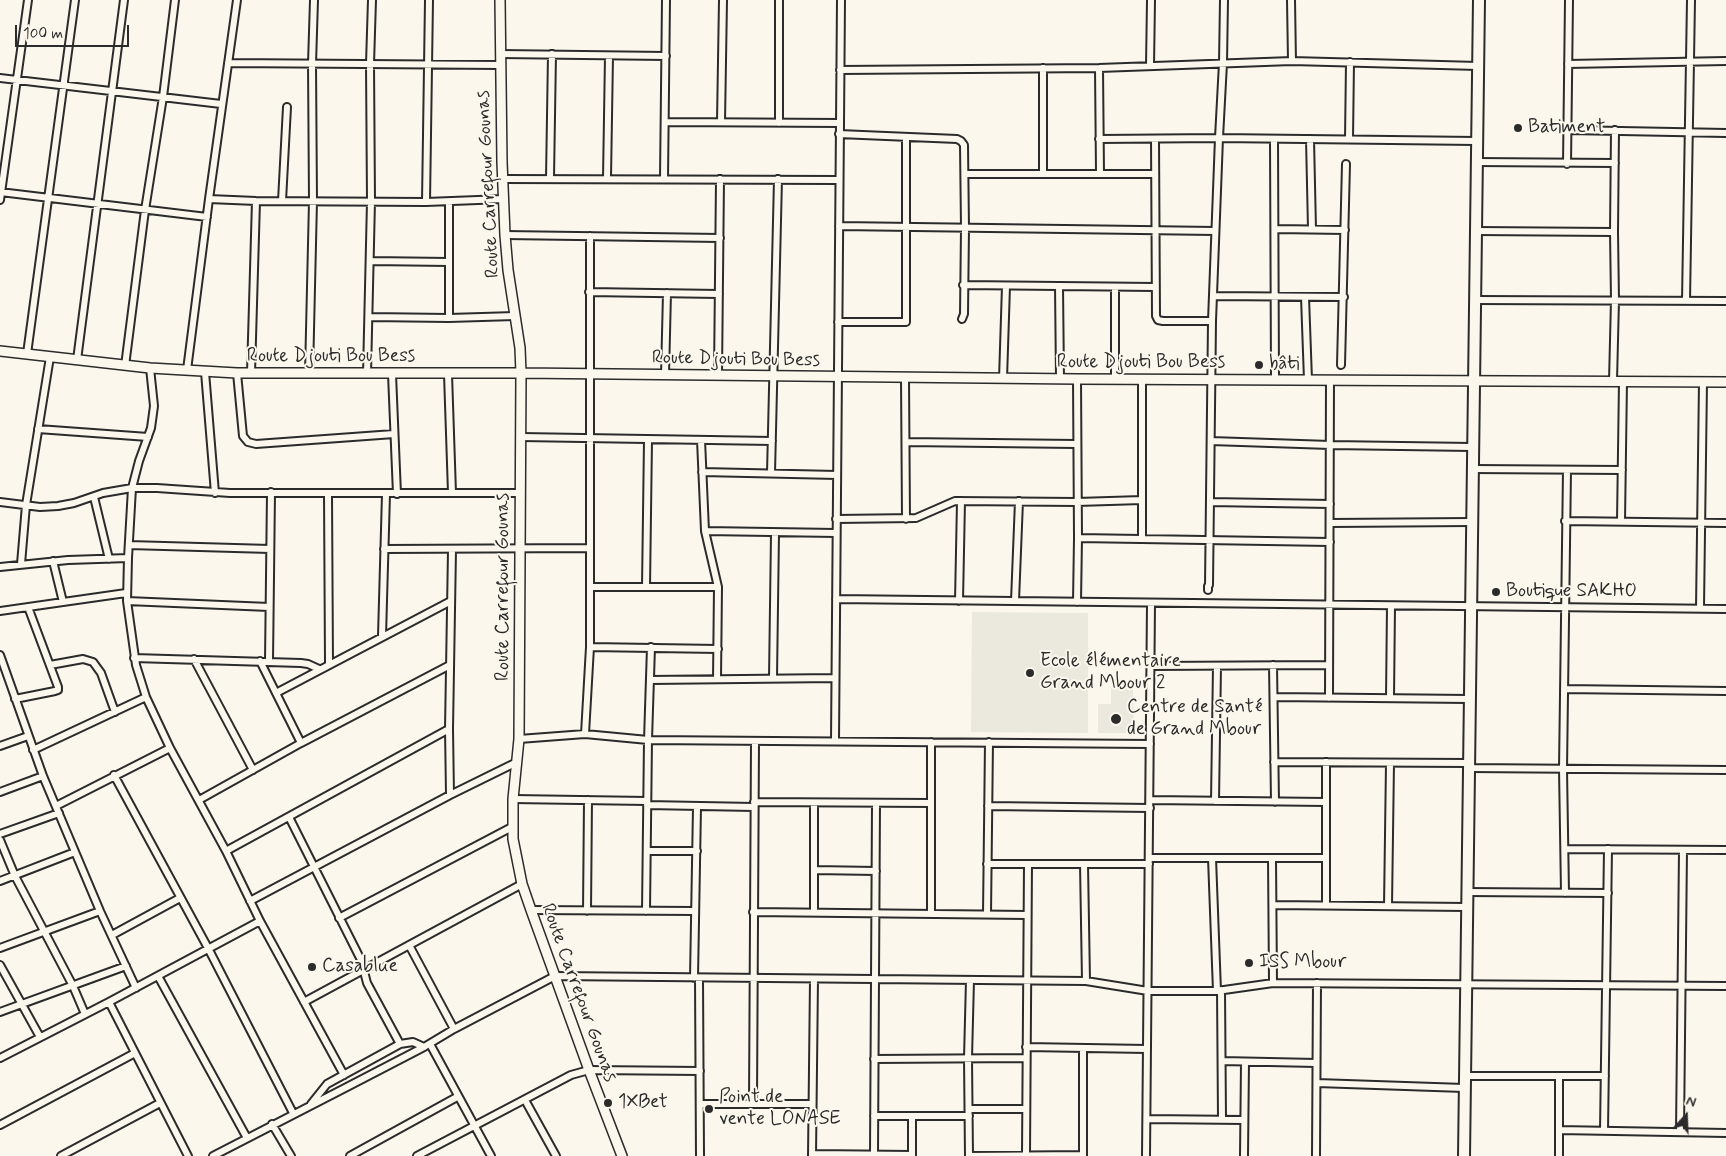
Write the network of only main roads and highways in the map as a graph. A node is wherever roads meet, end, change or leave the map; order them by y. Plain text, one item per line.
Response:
1 (500, 0) edge
2 (1479, 0) edge
3 (0, 351) edge
4 (521, 374) junction
5 (1473, 381) junction
6 (1726, 382) edge
7 (622, 1156) edge
8 (1464, 1156) edge

1 - 4 main road, Route Carrefour Gounas
2 - 5 highway
3 - 4 main road, Route Djouti Bou Bess
4 - 5 main road, Route Djouti Bou Bess
4 - 7 main road, Route Carrefour Gounas
5 - 6 main road, Route Djouti Bou Bess
5 - 8 highway

